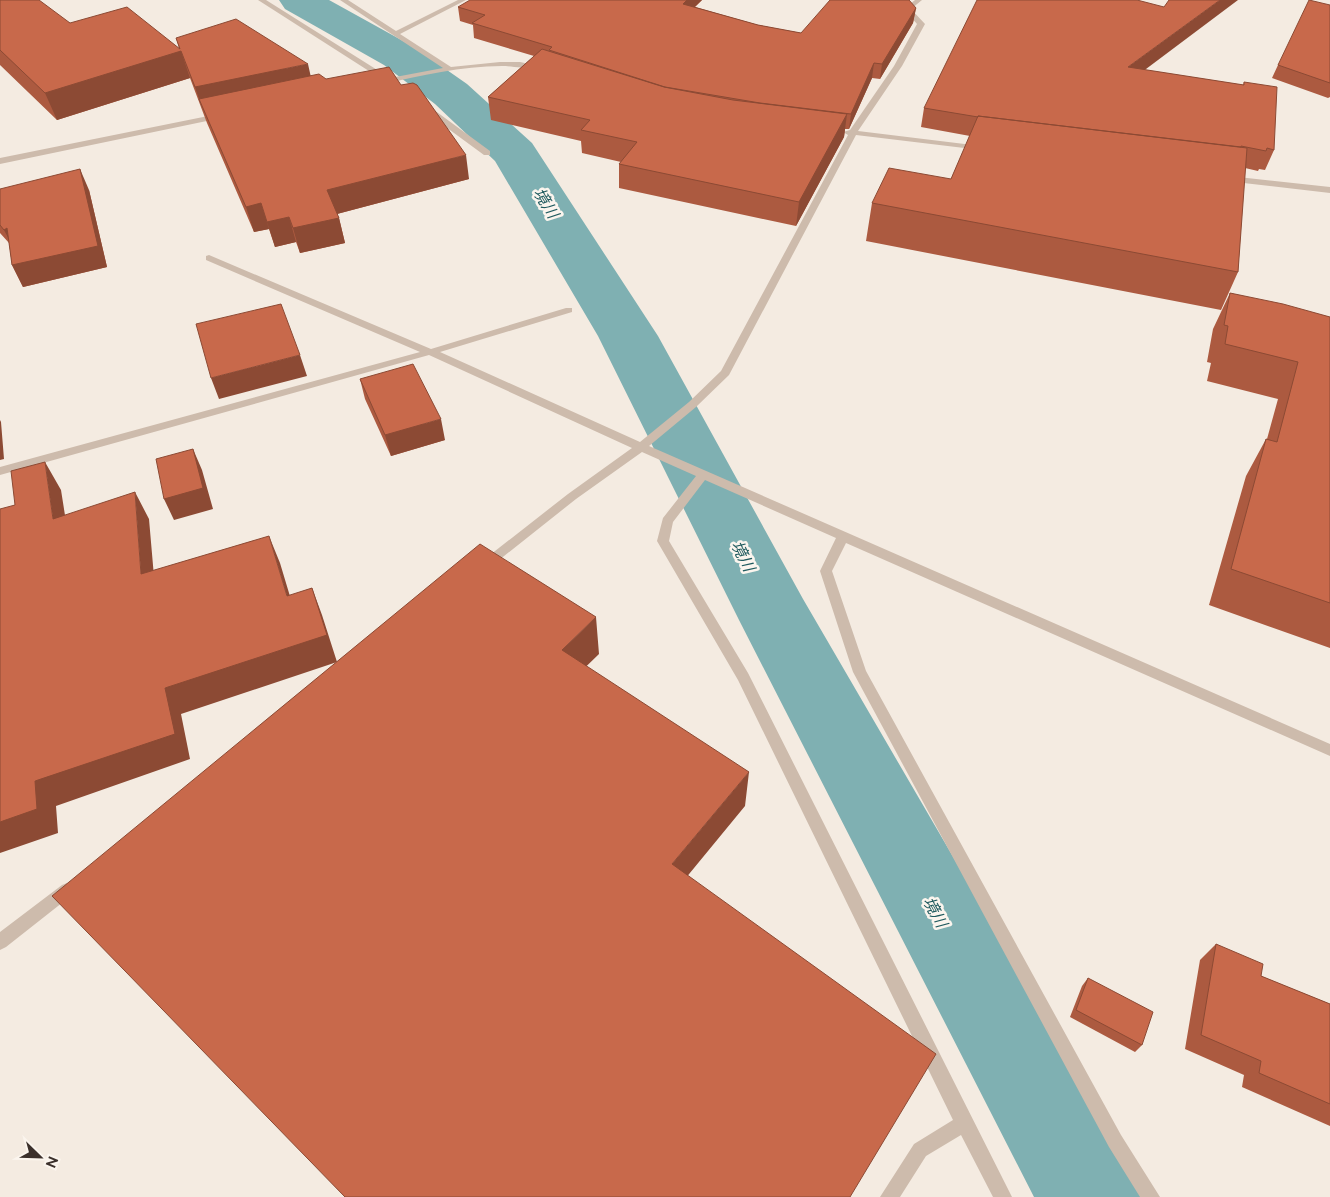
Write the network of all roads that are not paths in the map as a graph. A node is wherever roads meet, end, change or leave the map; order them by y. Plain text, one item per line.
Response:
1 (261, 0) edge
2 (343, 0) edge
3 (463, 0) edge
4 (919, 0) edge
5 (395, 34) junction
6 (448, 68) junction
7 (549, 68) edge
8 (390, 81) junction
9 (371, 85) edge
10 (420, 103) edge
11 (234, 113) edge
12 (835, 130) edge
13 (854, 133) junction
14 (994, 150) edge
15 (488, 154) dead end
16 (0, 161) edge
17 (1215, 178) edge
18 (1330, 190) edge
19 (209, 258) dead end
20 (568, 310) dead end
21 (430, 352) junction
22 (642, 448) junction
23 (0, 471) edge
24 (703, 475) junction
25 (842, 536) junction
26 (474, 574) edge
27 (1330, 750) edge
28 (79, 881) edge
29 (0, 942) edge
30 (964, 1123) junction
31 (889, 1197) edge
32 (1003, 1197) edge
33 (1151, 1197) edge

1 - 8 street
2 - 5 street
3 - 5 street
4 - 13 street
5 - 6 street
6 - 7 street
6 - 8 street
8 - 9 street
10 - 15 street
11 - 16 street
12 - 13 street
13 - 14 street
13 - 22 street
17 - 18 street
19 - 21 street
20 - 21 street
21 - 22 street
21 - 23 street
22 - 24 street
22 - 26 street
24 - 25 street
24 - 30 street
25 - 27 street
25 - 33 street
28 - 29 street
30 - 31 street
30 - 32 street

